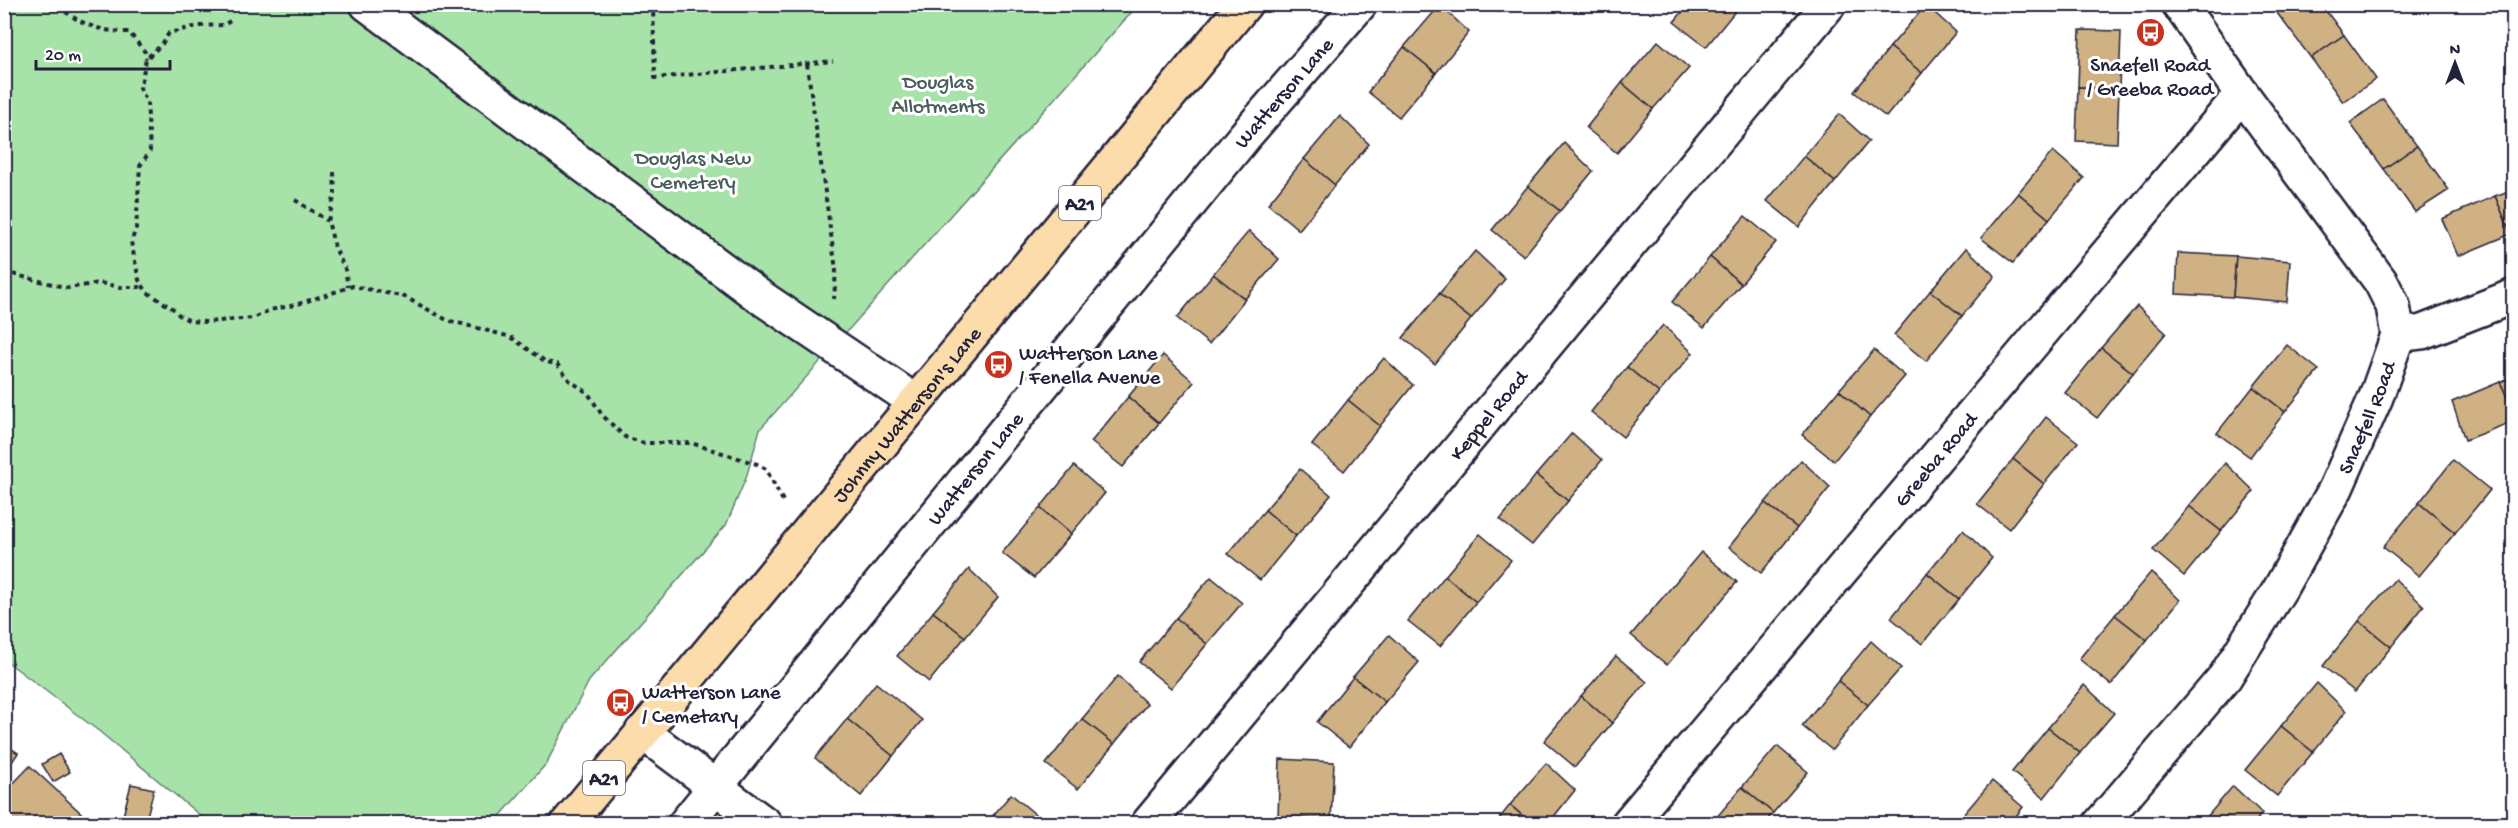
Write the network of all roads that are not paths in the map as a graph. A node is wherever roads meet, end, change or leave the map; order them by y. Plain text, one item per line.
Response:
1 (368, 4) edge
2 (1245, 4) edge
3 (1360, 4) edge
4 (1829, 4) edge
5 (2179, 4) edge
6 (2242, 94) junction
7 (2514, 296) edge
8 (2398, 335) junction
9 (916, 402) junction
10 (642, 732) junction
11 (716, 787) junction
12 (567, 824) edge
13 (685, 824) edge
14 (765, 824) edge
15 (1148, 824) edge
16 (1628, 824) edge
17 (2100, 824) edge

1 - 9 street
2 - 9 highway, Johnny Watterson's Lane / A21
3 - 11 street, Watterson Lane
4 - 15 street, Keppel Road
5 - 6 street, Snaefell Road
6 - 8 street, Snaefell Road
6 - 16 street, Greeba Road
7 - 8 street
8 - 17 street, Snaefell Road
9 - 10 highway, Johnny Watterson's Lane / A21
10 - 11 street
10 - 12 highway, Johnny Watterson's Lane / A21
11 - 13 street, Watterson Lane
11 - 14 street

